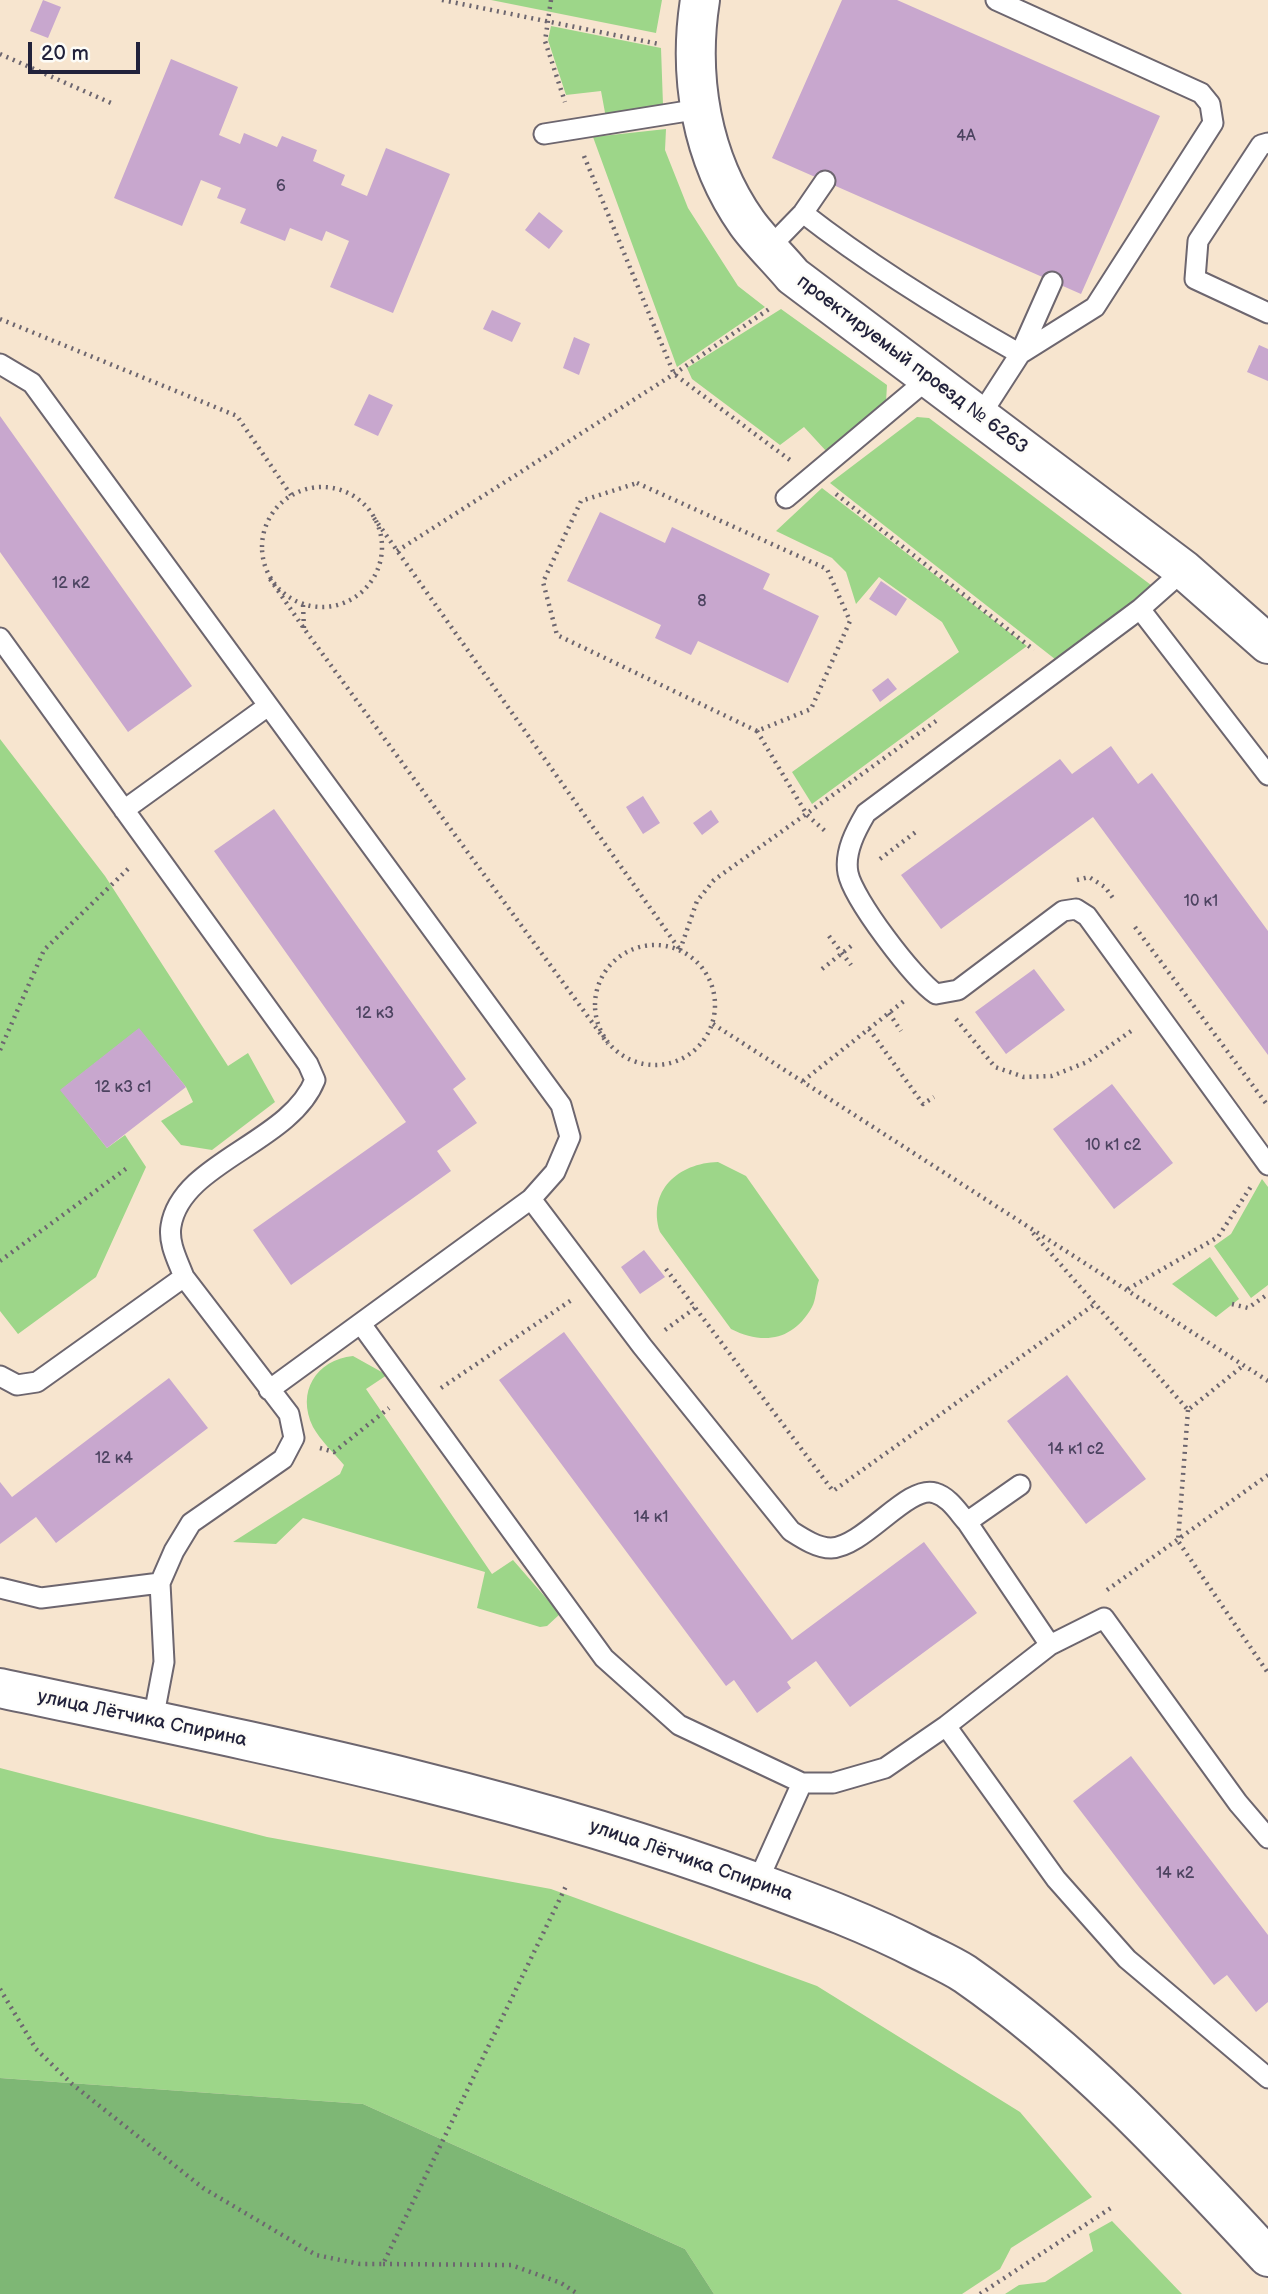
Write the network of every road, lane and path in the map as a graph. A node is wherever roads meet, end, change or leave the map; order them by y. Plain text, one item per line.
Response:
1 (442, 0) edge
2 (551, 0) edge
3 (700, 0) edge
4 (996, 0) edge
5 (547, 23) junction
6 (663, 45) dead end
7 (0, 54) edge
8 (111, 103) dead end
9 (700, 109) junction
10 (574, 131) junction
11 (544, 134) dead end
12 (1268, 143) edge
13 (825, 181) dead end
14 (803, 212) junction
15 (769, 248) junction
16 (1052, 282) dead end
17 (778, 302) dead end
18 (1268, 313) edge
19 (0, 319) edge
20 (1020, 354) junction
21 (0, 364) edge
22 (674, 374) junction
23 (929, 378) junction
24 (980, 416) junction
25 (813, 477) junction
26 (291, 495) junction
27 (786, 498) dead end
28 (374, 518) junction
29 (388, 539) junction
30 (381, 542) junction
31 (397, 551) junction
32 (1184, 570) junction
33 (270, 579) junction
34 (303, 605) junction
35 (1140, 609) junction
36 (304, 630) junction
37 (0, 638) edge
38 (1268, 643) edge
39 (1035, 649) dead end
40 (268, 706) junction
41 (757, 731) junction
42 (1268, 775) edge
43 (124, 810) junction
44 (151, 847) junction
45 (849, 852) junction
46 (878, 926) junction
47 (829, 936) dead end
48 (680, 950) junction
49 (842, 953) junction
50 (850, 965) dead end
51 (822, 969) dead end
52 (930, 989) junction
53 (888, 1013) junction
54 (1157, 1013) junction
55 (713, 1024) junction
56 (869, 1029) junction
57 (901, 1031) dead end
58 (608, 1044) junction
59 (0, 1050) edge
60 (803, 1081) junction
61 (934, 1097) dead end
62 (1268, 1165) edge
63 (127, 1168) dead end
64 (1252, 1185) dead end
65 (531, 1199) junction
66 (1029, 1228) junction
67 (0, 1261) edge
68 (666, 1269) dead end
69 (184, 1277) junction
70 (595, 1284) junction
71 (1129, 1289) junction
72 (1268, 1294) edge
73 (1095, 1304) junction
74 (1232, 1304) dead end
75 (695, 1308) junction
76 (360, 1324) junction
77 (642, 1346) junction
78 (1244, 1365) junction
79 (0, 1376) edge
80 (1268, 1381) edge
81 (269, 1390) junction
82 (414, 1399) junction
83 (1188, 1410) junction
84 (294, 1438) junction
85 (1268, 1475) edge
86 (1020, 1485) dead end
87 (967, 1522) junction
88 (1178, 1541) junction
89 (160, 1583) junction
90 (0, 1588) edge
91 (1104, 1618) junction
92 (1050, 1645) junction
93 (1268, 1673) edge
94 (0, 1688) edge
95 (153, 1720) junction
96 (946, 1726) junction
97 (802, 1783) junction
98 (1268, 1838) edge
99 (757, 1883) junction
100 (566, 1884) dead end
101 (0, 1989) edge
102 (1268, 2078) edge
103 (1114, 2206) dead end
104 (1268, 2257) edge
105 (383, 2264) junction
106 (578, 2294) edge
107 (980, 2294) edge

1 - 5 path
2 - 5 path
3 - 9 street, проектируемый проезд № 6263
4 - 20 lane
5 - 6 path
5 - 10 path
7 - 8 path
9 - 10 lane
9 - 15 street, проектируемый проезд № 6263
10 - 11 lane
10 - 22 path
12 - 18 lane
13 - 14 lane
14 - 15 lane
14 - 20 lane
15 - 23 street, проектируемый проезд № 6263
16 - 20 lane
17 - 22 path
19 - 26 path
20 - 24 lane
21 - 40 lane
22 - 25 path
22 - 31 path
23 - 24 street, проектируемый проезд № 6263
23 - 25 lane
24 - 32 street, проектируемый проезд № 6263
25 - 27 lane
25 - 39 path
26 - 28 path
26 - 33 path
28 - 29 path
28 - 30 path
29 - 30 path
29 - 31 path
30 - 34 path
31 - 48 path
32 - 35 lane
32 - 38 street, проектируемый проезд № 6263
33 - 34 path
33 - 36 path
34 - 36 path
35 - 42 lane
35 - 45 lane
36 - 58 path
37 - 43 lane
40 - 43 lane
40 - 65 lane
41 - 41 path
41 - 45 path
43 - 44 lane
44 - 59 path
44 - 69 lane
45 - 46 lane
46 - 49 path
46 - 52 lane
47 - 49 path
48 - 55 path
48 - 58 path
49 - 50 path
49 - 51 path
52 - 53 path
52 - 54 path
52 - 54 lane
53 - 56 path
53 - 57 path
54 - 62 lane
55 - 58 path
55 - 60 path
56 - 60 path
56 - 61 path
60 - 66 path
63 - 67 path
64 - 71 path
65 - 70 lane
65 - 76 lane
66 - 71 path
66 - 73 path
68 - 75 path
69 - 79 lane
69 - 81 lane
70 - 77 lane
70 - 82 path
71 - 78 path
72 - 74 path
73 - 75 path
73 - 83 path
75 - 77 path
76 - 81 lane
76 - 82 lane
77 - 87 lane
78 - 80 path
78 - 83 path
81 - 84 lane
82 - 84 path
82 - 97 lane
83 - 88 path
84 - 89 lane
85 - 88 path
86 - 87 lane
87 - 92 lane
88 - 91 path
88 - 93 path
89 - 90 lane
89 - 95 lane
91 - 92 lane
91 - 98 lane
92 - 96 lane
94 - 95 street, улица Лётчика Спирина
95 - 99 street, улица Лётчика Спирина
96 - 97 lane
96 - 102 lane
97 - 99 lane
99 - 104 street, улица Лётчика Спирина
100 - 105 path
101 - 105 path
103 - 107 path
105 - 106 path

